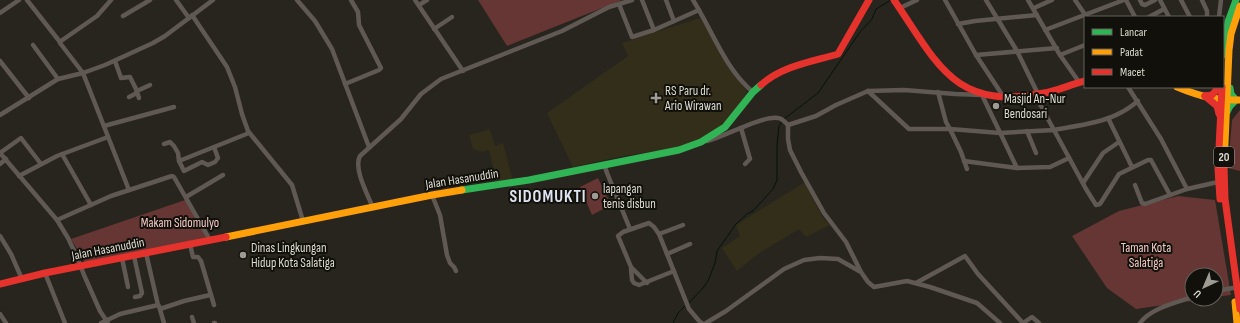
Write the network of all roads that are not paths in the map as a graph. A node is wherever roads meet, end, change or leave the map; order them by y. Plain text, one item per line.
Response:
1 (19, 0) edge
2 (27, 0) edge
3 (111, 0) edge
4 (150, 0) edge
5 (176, 0) edge
6 (213, 0) edge
7 (297, 0) edge
8 (351, 0) edge
9 (415, 0) edge
10 (427, 0) edge
11 (632, 0) edge
12 (642, 0) edge
13 (666, 0) edge
14 (693, 0) edge
15 (869, 0) edge
16 (917, 0) edge
17 (945, 0) edge
18 (986, 0) edge
19 (1028, 0) edge
20 (1052, 0) edge
21 (1075, 0) edge
22 (1125, 0) edge
23 (1140, 0) edge
24 (1154, 0) edge
25 (1160, 0) edge
26 (1181, 0) edge
27 (1202, 0) edge
28 (1221, 0) edge
29 (1236, 0) edge
30 (895, 1) edge
31 (619, 4) junction
32 (419, 5) junction
33 (1240, 6) edge
34 (900, 8) junction
35 (1034, 8) junction
36 (1164, 8) junction
37 (699, 10) junction
38 (0, 13) edge
39 (1037, 15) junction
40 (123, 16) dead end
41 (190, 16) junction
42 (1086, 16) edge
43 (1134, 16) edge
44 (1151, 16) edge
45 (1168, 16) edge
46 (1189, 16) edge
47 (1207, 16) edge
48 (1219, 16) edge
49 (452, 17) dead end
50 (1084, 17) edge
51 (998, 18) junction
52 (674, 22) junction
53 (958, 24) junction
54 (434, 29) junction
55 (654, 30) junction
56 (1045, 30) junction
57 (60, 42) junction
58 (33, 45) dead end
59 (1084, 45) edge
60 (1057, 48) junction
61 (1224, 48) edge
62 (1017, 51) junction
63 (976, 54) junction
64 (1060, 54) junction
65 (115, 60) junction
66 (0, 61) edge
67 (1228, 69) junction
68 (462, 71) junction
69 (83, 73) junction
70 (58, 79) junction
71 (1082, 82) edge
72 (345, 84) junction
73 (150, 85) dead end
74 (1129, 88) edge
75 (1180, 88) edge
76 (1218, 88) edge
77 (1222, 88) edge
78 (137, 91) junction
79 (868, 91) junction
80 (753, 92) junction
81 (938, 92) junction
82 (982, 95) junction
83 (1036, 95) junction
84 (1003, 96) junction
85 (1205, 96) junction
86 (129, 97) dead end
87 (29, 98) junction
88 (140, 98) dead end
89 (1224, 100) junction
90 (1238, 100) edge
91 (1138, 101) junction
92 (174, 107) dead end
93 (0, 115) edge
94 (1108, 118) junction
95 (1223, 121) junction
96 (785, 122) junction
97 (104, 126) junction
98 (741, 128) junction
99 (950, 129) junction
100 (1054, 130) junction
101 (1027, 131) junction
102 (249, 133) junction
103 (1000, 133) junction
104 (108, 137) junction
105 (701, 142) junction
106 (1119, 142) junction
107 (164, 144) dead end
108 (214, 147) junction
109 (369, 147) junction
110 (0, 153) edge
111 (1036, 153) dead end
112 (62, 154) junction
113 (1069, 158) junction
114 (6, 159) junction
115 (179, 161) junction
116 (964, 161) junction
117 (0, 164) edge
118 (41, 164) junction
119 (604, 164) junction
120 (745, 164) dead end
121 (1132, 167) junction
122 (1016, 168) junction
123 (967, 169) dead end
124 (223, 175) dead end
125 (20, 176) junction
126 (1218, 182) junction
127 (1083, 183) junction
128 (1135, 185) dead end
129 (1187, 189) junction
130 (129, 190) junction
131 (433, 195) junction
132 (1170, 195) junction
133 (186, 197) junction
134 (91, 205) junction
135 (373, 208) junction
136 (57, 220) junction
137 (303, 221) junction
138 (683, 225) dead end
139 (630, 229) junction
140 (659, 234) junction
141 (0, 236) edge
142 (210, 240) junction
143 (190, 244) junction
144 (690, 244) dead end
145 (146, 253) junction
146 (667, 254) junction
147 (134, 256) junction
148 (122, 258) junction
149 (80, 267) junction
150 (631, 267) junction
151 (456, 271) dead end
152 (674, 271) junction
153 (861, 272) junction
154 (46, 273) junction
155 (22, 279) junction
156 (647, 283) junction
157 (916, 283) junction
158 (0, 284) edge
159 (1234, 285) junction
160 (128, 287) dead end
161 (1224, 288) edge
162 (210, 295) junction
163 (135, 297) dead end
164 (1184, 300) edge
165 (214, 305) dead end
166 (159, 307) junction
167 (1240, 309) edge
168 (0, 314) edge
169 (192, 317) dead end
170 (107, 321) edge
171 (6, 323) edge
172 (65, 323) edge
173 (101, 323) edge
174 (164, 323) edge
175 (194, 323) edge
176 (702, 323) edge
177 (706, 323) edge
178 (1000, 323) edge
179 (1023, 323) edge
180 (1039, 323) edge
181 (1140, 323) edge
182 (1237, 323) edge

1 - 38 street
2 - 57 street
3 - 57 street
4 - 40 street
5 - 41 street
6 - 41 street
7 - 72 street
8 - 72 street
9 - 32 street
10 - 32 street
11 - 31 street
12 - 55 street
13 - 52 street
14 - 37 street
15 - 80 main road, Jalan Hasanuddin
16 - 34 street
17 - 53 street
18 - 51 street
19 - 35 street
20 - 35 street
21 - 42 street
22 - 42 street
22 - 43 street
23 - 24 street
25 - 36 street
26 - 46 street
27 - 47 street
28 - 48 street
29 - 61 main road
30 - 34 main road
31 - 55 street
31 - 68 street
32 - 54 street
33 - 67 main road, 20
34 - 82 main road
35 - 39 street
36 - 44 street
36 - 45 street
37 - 52 street
37 - 80 street
39 - 51 street
39 - 56 street
41 - 65 street
41 - 102 street
49 - 54 street
50 - 56 street
51 - 53 street
51 - 62 street
52 - 55 street
53 - 63 street
54 - 68 street
56 - 60 street
57 - 69 street
58 - 70 street
59 - 64 street
60 - 62 street
60 - 64 street
62 - 63 street
62 - 83 street
63 - 84 street
64 - 71 street
65 - 69 street
65 - 78 street
66 - 87 street
67 - 89 main road, 20
67 - 90 main road
68 - 109 street
69 - 70 street
69 - 97 street
70 - 87 street
71 - 83 main road
72 - 109 street
73 - 78 street
74 - 91 street
75 - 85 main road
76 - 85 main road
77 - 89 main road, 20
78 - 86 street
78 - 88 street
79 - 81 street
79 - 96 street
79 - 99 street
80 - 105 main road, Jalan Hasanuddin
81 - 82 street
81 - 99 street
82 - 84 main road
82 - 103 street
83 - 84 main road
83 - 100 street
85 - 89 main road
85 - 95 main road
87 - 93 street
89 - 90 main road
89 - 95 main road, 20
90 - 95 main road
91 - 94 street
91 - 129 street
92 - 97 street
94 - 100 street
94 - 106 street
95 - 126 main road, 20
95 - 159 main road, 20
96 - 98 street
96 - 153 street
97 - 104 street
98 - 105 street
98 - 120 street
99 - 103 street
99 - 116 street
100 - 101 street
100 - 113 street
101 - 103 street
101 - 111 street
102 - 108 street
102 - 137 street
103 - 122 street
104 - 112 street
104 - 130 street
105 - 119 main road, Jalan Hasanuddin
106 - 121 street
106 - 127 street
107 - 115 street
108 - 115 street
108 - 115 street
109 - 135 street
110 - 114 street
110 - 118 street
112 - 118 street
112 - 134 street
113 - 122 street
113 - 127 street
114 - 117 street
114 - 125 street
116 - 122 street
116 - 123 street
118 - 125 street
119 - 131 main road, Jalan Hasanuddin
119 - 139 street
121 - 127 street
121 - 132 street
124 - 133 street
125 - 136 street
126 - 129 street
126 - 159 main road, 20
128 - 132 street
129 - 132 street
130 - 133 street
130 - 134 street
131 - 135 main road, Jalan Hasanuddin
131 - 151 street
133 - 142 street
134 - 136 street
135 - 137 main road, Jalan Hasanuddin
136 - 149 street
137 - 142 main road, Jalan Hasanuddin
138 - 140 street
139 - 140 street
139 - 150 street
140 - 146 street
141 - 155 street
142 - 143 main road, Jalan Hasanuddin
143 - 145 main road, Jalan Hasanuddin
143 - 162 street
144 - 146 street
145 - 147 main road, Jalan Hasanuddin
145 - 166 street
146 - 152 street
147 - 148 main road, Jalan Hasanuddin
147 - 163 street
148 - 149 main road, Jalan Hasanuddin
148 - 160 street
149 - 154 main road, Jalan Hasanuddin
149 - 170 street
150 - 156 street
150 - 156 street
152 - 156 street
152 - 176 street
153 - 157 street
153 - 177 street
154 - 155 main road, Jalan Hasanuddin
154 - 172 street
155 - 158 main road, Jalan Hasanuddin
157 - 178 street
157 - 179 street
159 - 161 street
159 - 167 main road, 20
159 - 182 main road, 20
162 - 165 street
162 - 166 street
164 - 181 street
166 - 170 street
166 - 174 street
168 - 171 street
169 - 175 street
170 - 173 street
179 - 180 street

